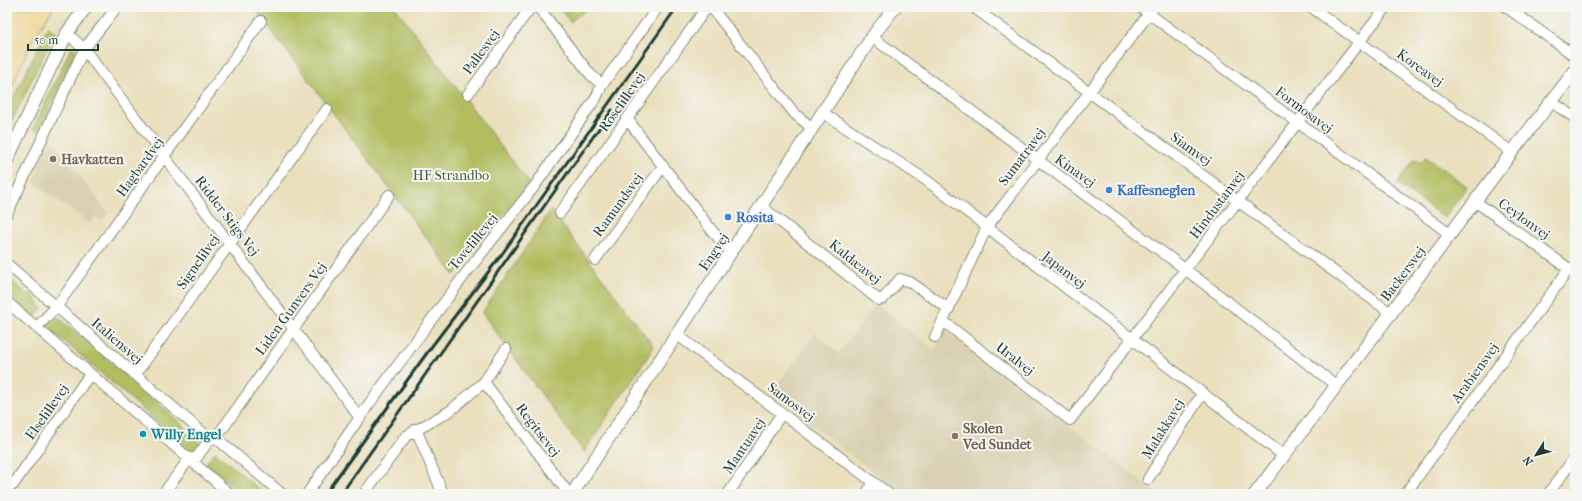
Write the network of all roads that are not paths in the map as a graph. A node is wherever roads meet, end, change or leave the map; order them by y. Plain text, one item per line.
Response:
1 (86, 7) edge
2 (117, 7) edge
3 (531, 7) edge
4 (538, 7) edge
5 (658, 7) edge
6 (707, 7) edge
7 (711, 7) edge
8 (895, 7) edge
9 (973, 7) edge
10 (1140, 7) edge
11 (1311, 7) edge
12 (1386, 7) edge
13 (1506, 7) edge
14 (1151, 11) edge
15 (261, 21) dead end
16 (67, 33) junction
17 (872, 37) junction
18 (1360, 42) junction
19 (84, 49) junction
20 (1575, 56) edge
21 (1575, 72) edge
22 (602, 85) junction
23 (1089, 92) junction
24 (468, 94) dead end
25 (1552, 102) junction
26 (327, 108) dead end
27 (822, 113) junction
28 (1575, 118) edge
29 (628, 120) junction
30 (1297, 122) junction
31 (812, 128) junction
32 (1512, 152) junction
33 (165, 156) junction
34 (7, 160) edge
35 (1037, 160) junction
36 (663, 166) junction
37 (389, 196) dead end
38 (1238, 200) junction
39 (1476, 202) junction
40 (761, 206) junction
41 (7, 214) edge
42 (560, 214) dead end
43 (987, 227) junction
44 (1451, 235) junction
45 (229, 242) junction
46 (732, 252) junction
47 (596, 260) dead end
48 (7, 264) edge
49 (1186, 269) junction
50 (1572, 271) edge
51 (7, 302) edge
52 (57, 306) junction
53 (949, 309) junction
54 (1392, 314) junction
55 (943, 321) junction
56 (37, 327) junction
57 (294, 329) junction
58 (676, 334) junction
59 (935, 337) dead end
60 (1132, 339) junction
61 (506, 349) dead end
62 (90, 374) junction
63 (135, 375) junction
64 (484, 382) junction
65 (1337, 386) junction
66 (1202, 394) junction
67 (782, 413) junction
68 (360, 418) junction
69 (1070, 420) joint
70 (416, 429) junction
71 (213, 439) junction
72 (1284, 456) junction
73 (1575, 457) edge
74 (189, 459) junction
75 (1148, 479) dead end
76 (873, 482) junction
77 (13, 485) dead end
78 (163, 494) edge
79 (230, 494) edge
80 (282, 494) edge
81 (308, 494) edge
82 (364, 494) edge
83 (443, 494) edge
84 (571, 494) edge
85 (728, 494) edge
86 (866, 494) edge
87 (889, 494) edge
88 (1255, 494) edge
89 (1405, 494) edge
90 (1548, 494) edge

1 - 16 street
2 - 19 street
3 - 24 street, Pallesvej
4 - 22 street
5 - 22 street, Tovelillevej
6 - 29 street, Roselillevej
7 - 31 street
8 - 17 street, Engvej
9 - 23 street, Siamvej
10 - 14 street, Formosavej
11 - 18 street, Koreavej
12 - 18 street, Hindustanvej
13 - 20 street
14 - 23 street, Sumatravej
14 - 30 street, Formosavej
15 - 33 street, Hagbardvej
16 - 19 street, Ridder Stigs Vej
16 - 34 street
17 - 27 street, Engvej
17 - 35 street, Kinavej
18 - 30 street, Hindustanvej
18 - 32 street, Koreavej
19 - 33 street, Ridder Stigs Vej
19 - 41 street
21 - 25 street, Backersvej
22 - 68 street, Tovelillevej
23 - 35 street, Sumatravej
23 - 38 street, Siamvej
25 - 28 street
25 - 32 street, Backersvej
26 - 45 street, Signelilvej
27 - 31 street, Engvej
27 - 43 street, Japanvej
29 - 36 street
29 - 42 street, Roselillevej
30 - 38 street, Hindustanvej
30 - 44 street, Formosavej
31 - 40 street, Engvej
32 - 39 street, Backersvej
33 - 45 street, Ridder Stigs Vej
33 - 52 street, Hagbardvej
35 - 43 street, Sumatravej
35 - 49 street, Kinavej
36 - 46 street
36 - 47 street, Ramundsvej
37 - 57 street, Liden Gunvers Vej
38 - 49 street, Hindustanvej
38 - 54 street, Siamvej
39 - 44 street, Backersvej
39 - 50 street, Ceylonvej
40 - 46 street, Engvej
40 - 53 street, Kaldæavej
43 - 53 street, Sumatravej
43 - 60 street, Japanvej
44 - 54 street, Backersvej
45 - 57 street, Ridder Stigs Vej
45 - 63 street, Signelilvej
46 - 58 street, Engvej
48 - 52 street, Italiensvej
49 - 60 street, Hindustanvej
49 - 65 street, Kinavej
50 - 89 street, Arabiensvej
51 - 56 street
52 - 56 street, Hagbardvej
52 - 63 street, Italiensvej
53 - 55 street, Sumatravej
54 - 65 street, Backersvej
55 - 59 street, Sumatravej
55 - 69 street, Uralvej
56 - 62 street
57 - 68 street, Ridder Stigs Vej
57 - 71 street, Liden Gunvers Vej
58 - 67 street, Samosvej
58 - 84 street, Engvej
60 - 66 street, Japanvej
60 - 69 street, Hindustanvej
61 - 64 street
62 - 74 street
62 - 77 street, Elselillevej
63 - 71 street, Italiensvej
64 - 70 street
64 - 84 street, Regitsevej
65 - 72 street, Backersvej
66 - 72 street, Japanvej
66 - 75 street, Malakkavej
67 - 76 street, Samosvej
67 - 85 street, Mantuavej
68 - 81 street, Tovelillevej
70 - 82 street
70 - 83 street
71 - 74 street
71 - 80 street, Italiensvej
72 - 88 street, Backersvej
73 - 90 street
74 - 78 street
74 - 79 street
76 - 86 street
76 - 87 street, Samosvej

